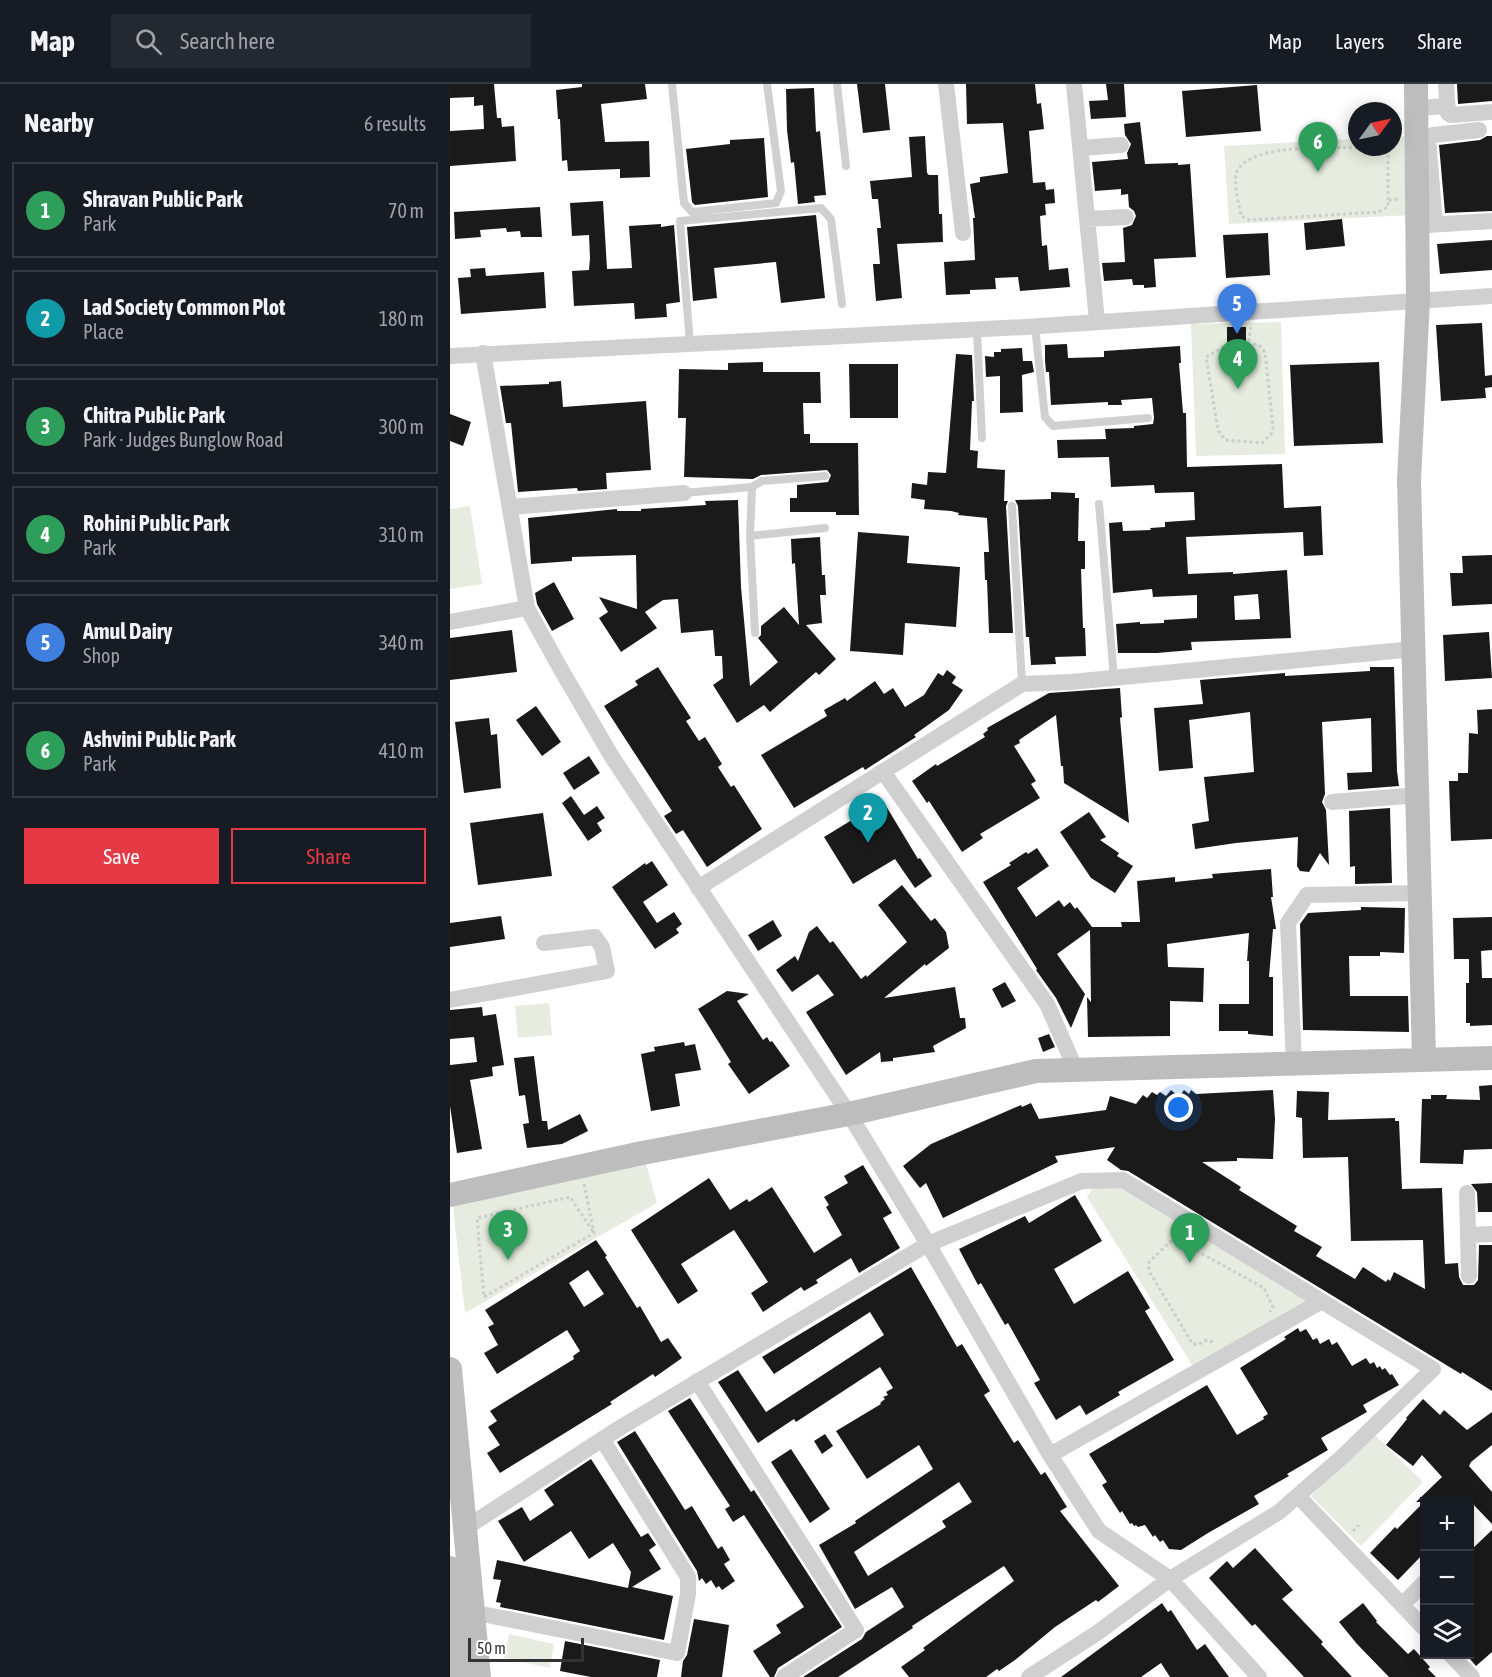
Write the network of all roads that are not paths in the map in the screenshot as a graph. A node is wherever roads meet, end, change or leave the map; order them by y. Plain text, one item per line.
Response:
1 (672, 84) edge
2 (767, 84) edge
3 (837, 84) edge
4 (946, 84) edge
5 (1074, 84) edge
6 (1416, 84) edge
7 (1446, 84) edge
8 (1447, 106) junction
9 (1416, 108) junction
10 (1492, 112) edge
11 (1479, 130) dead end
12 (1121, 145) dead end
13 (1080, 148) junction
14 (1423, 161) junction
15 (846, 166) dead end
16 (1126, 217) dead end
17 (1087, 219) junction
18 (1492, 221) edge
19 (1426, 225) junction
20 (963, 232) dead end
21 (1492, 296) edge
22 (1418, 300) junction
23 (842, 304) dead end
24 (1096, 321) junction
25 (1035, 327) junction
26 (977, 330) junction
27 (690, 344) junction
28 (483, 353) junction
29 (450, 356) edge
30 (1148, 418) dead end
31 (982, 438) dead end
32 (825, 476) dead end
33 (752, 487) junction
34 (684, 492) joint
35 (1100, 504) dead end
36 (1012, 506) dead end
37 (510, 507) junction
38 (825, 528) dead end
39 (750, 536) junction
40 (527, 608) junction
41 (450, 622) edge
42 (755, 633) dead end
43 (1414, 649) junction
44 (1114, 678) junction
45 (1022, 684) junction
46 (884, 773) junction
47 (1418, 795) junction
48 (1332, 802) dead end
49 (698, 888) junction
50 (1420, 892) junction
51 (544, 943) dead end
52 (450, 1000) edge
53 (1492, 1058) edge
54 (1424, 1059) junction
55 (1293, 1063) junction
56 (1076, 1070) junction
57 (849, 1114) junction
58 (1467, 1193) dead end
59 (450, 1195) edge
60 (1492, 1234) edge
61 (1468, 1235) junction
62 (928, 1244) junction
63 (1469, 1276) dead end
64 (1322, 1300) junction
65 (450, 1369) edge
66 (696, 1381) junction
67 (602, 1439) junction
68 (1050, 1455) junction
69 (1298, 1496) junction
70 (464, 1529) junction
71 (450, 1568) edge
72 (1170, 1580) junction
73 (1420, 1588) edge
74 (1402, 1605) junction
75 (472, 1612) junction
76 (1420, 1623) edge
77 (1455, 1659) edge
78 (463, 1676) edge
79 (784, 1677) edge
80 (1029, 1677) edge
81 (1259, 1677) edge
82 (1472, 1677) edge

1 - 2 lane
3 - 15 lane
4 - 20 street
5 - 13 street
6 - 9 street
7 - 8 street
8 - 9 street
8 - 10 street
9 - 14 street
11 - 14 street
12 - 13 street
13 - 17 street
14 - 19 street
16 - 17 street
17 - 24 street
18 - 19 street
19 - 22 street
21 - 22 street
22 - 24 street
22 - 43 street
23 - 27 lane
24 - 25 street
25 - 26 street
25 - 30 lane
26 - 27 street
26 - 31 lane
27 - 28 street
28 - 29 street
28 - 37 street
32 - 33 lane
33 - 34 lane
33 - 39 lane
34 - 37 street
35 - 44 lane
36 - 45 lane
37 - 40 street
38 - 39 lane
39 - 42 lane
40 - 41 street
40 - 49 street
43 - 44 street
43 - 47 street
44 - 45 street
45 - 46 street
46 - 49 street
46 - 56 street
47 - 48 street
47 - 50 street
49 - 57 street
50 - 54 street
50 - 55 street
51 - 52 street
53 - 54 street
54 - 55 street
55 - 56 street
56 - 57 street
57 - 59 street
57 - 62 street
58 - 61 street
60 - 61 street
61 - 63 street
62 - 64 street
62 - 66 street
62 - 68 street
64 - 68 street
64 - 69 street
65 - 70 street
66 - 67 street
66 - 79 street
67 - 70 street
67 - 75 street
68 - 72 street
69 - 72 street
69 - 74 street
70 - 75 street
71 - 78 street
72 - 80 street
72 - 81 street
73 - 74 street
74 - 76 street
75 - 78 street
77 - 82 street

